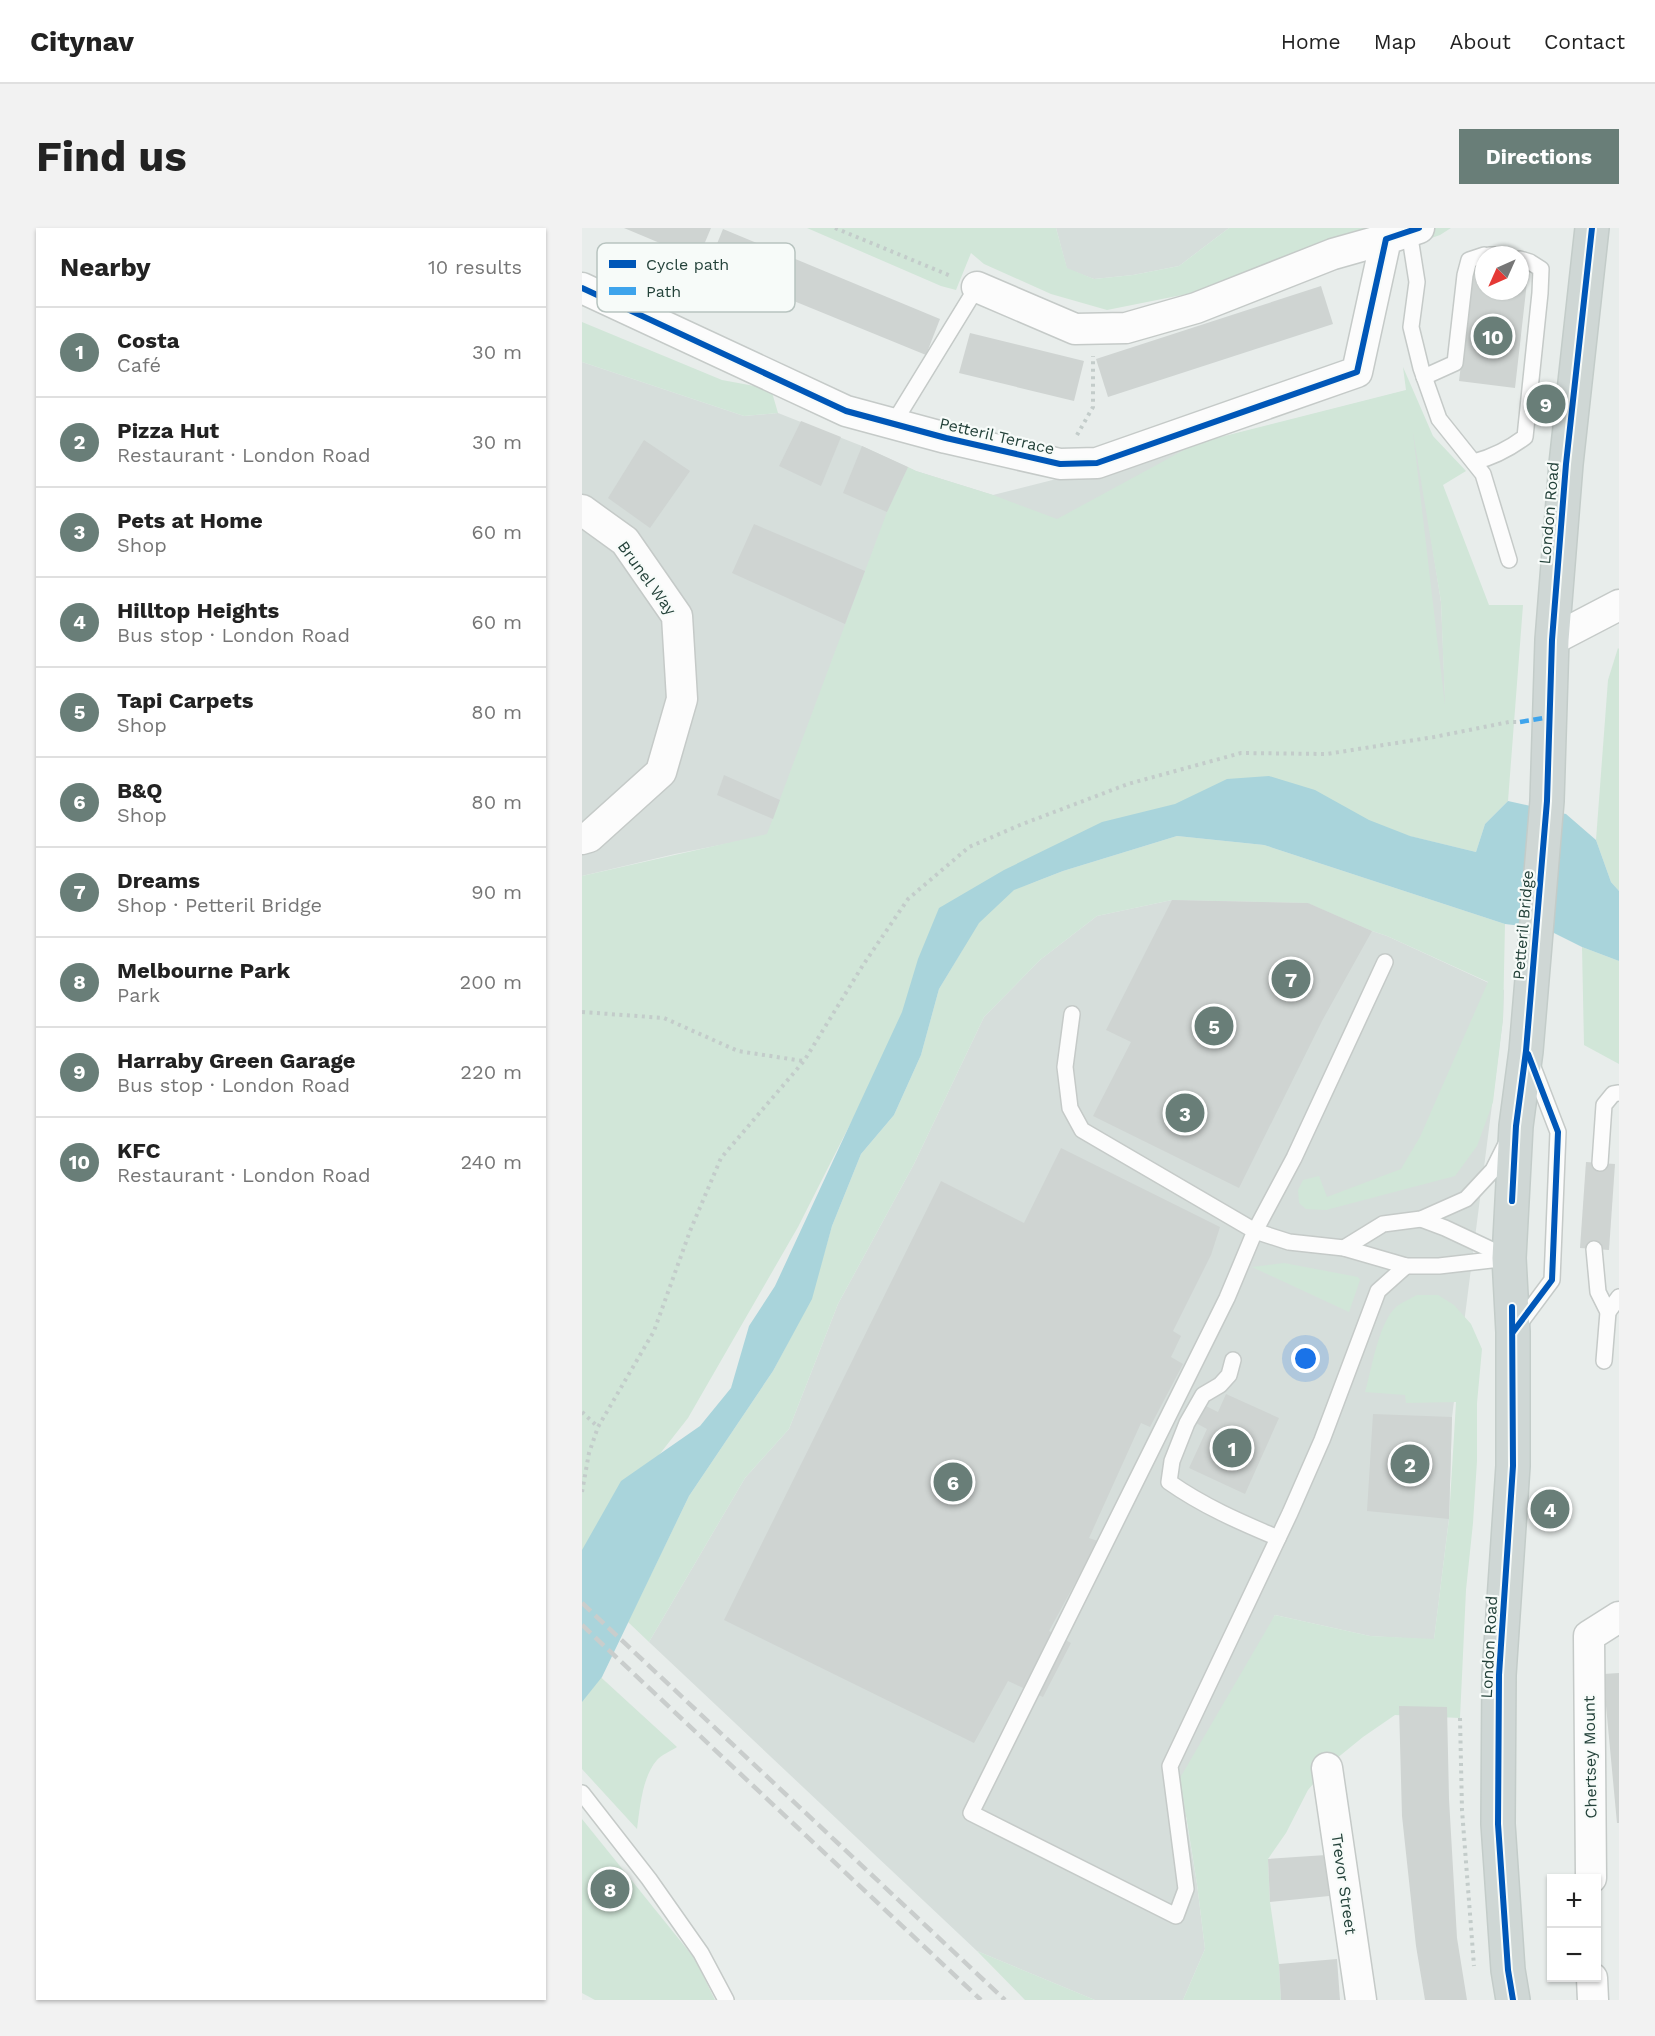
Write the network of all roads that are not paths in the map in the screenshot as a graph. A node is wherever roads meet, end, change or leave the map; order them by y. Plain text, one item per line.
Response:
1 (1592, 228) edge
2 (1404, 233) edge
3 (1475, 258) edge
4 (1529, 262) edge
5 (977, 287) joint
6 (582, 288) edge
7 (597, 295) edge
8 (634, 312) edge
9 (1424, 376) junction
10 (893, 424) junction
11 (1474, 462) junction
12 (582, 510) edge
13 (1509, 560) dead end
14 (1619, 604) edge
15 (1552, 640) junction
16 (1547, 801) joint
17 (582, 839) edge
18 (1385, 962) dead end
19 (1072, 1014) dead end
20 (1526, 1051) junction
21 (1619, 1093) edge
22 (1516, 1126) junction
23 (1600, 1163) dead end
24 (1421, 1219) junction
25 (1255, 1231) junction
26 (1344, 1248) junction
27 (1594, 1250) dead end
28 (1509, 1258) junction
29 (1406, 1266) junction
30 (1619, 1297) edge
31 (1608, 1312) junction
32 (1513, 1332) junction
33 (1233, 1360) dead end
34 (1604, 1361) dead end
35 (1278, 1538) junction
36 (1619, 1617) edge
37 (1327, 1768) dead end
38 (582, 1793) edge
39 (1591, 1874) edge
40 (1592, 1982) edge
41 (726, 2000) edge
42 (1361, 2000) edge
43 (1513, 2000) edge
44 (1593, 2000) edge

1 - 15 main road, London Road
2 - 5 street
2 - 9 lane
2 - 10 street, Petteril Terrace
3 - 9 lane
4 - 11 lane
5 - 10 lane
6 - 7 street, Petteril Terrace
8 - 10 street, Petteril Terrace
9 - 11 lane
11 - 13 lane
12 - 17 street, Brunel Way
14 - 15 street
15 - 16 main road, London Road
16 - 20 main road, Petteril Bridge
18 - 25 lane
19 - 25 lane
20 - 22 main road, London Road
20 - 32 lane
21 - 23 lane
22 - 24 lane
22 - 28 main road, London Road
24 - 26 lane
24 - 28 lane
25 - 26 lane
25 - 35 lane
26 - 29 lane
27 - 31 lane
28 - 29 lane
28 - 32 main road, London Road
29 - 35 lane
30 - 31 lane
31 - 34 lane
32 - 43 main road, London Road
33 - 35 lane
36 - 39 street, Chertsey Mount
37 - 42 street, Trevor Street
38 - 41 lane
40 - 44 street

